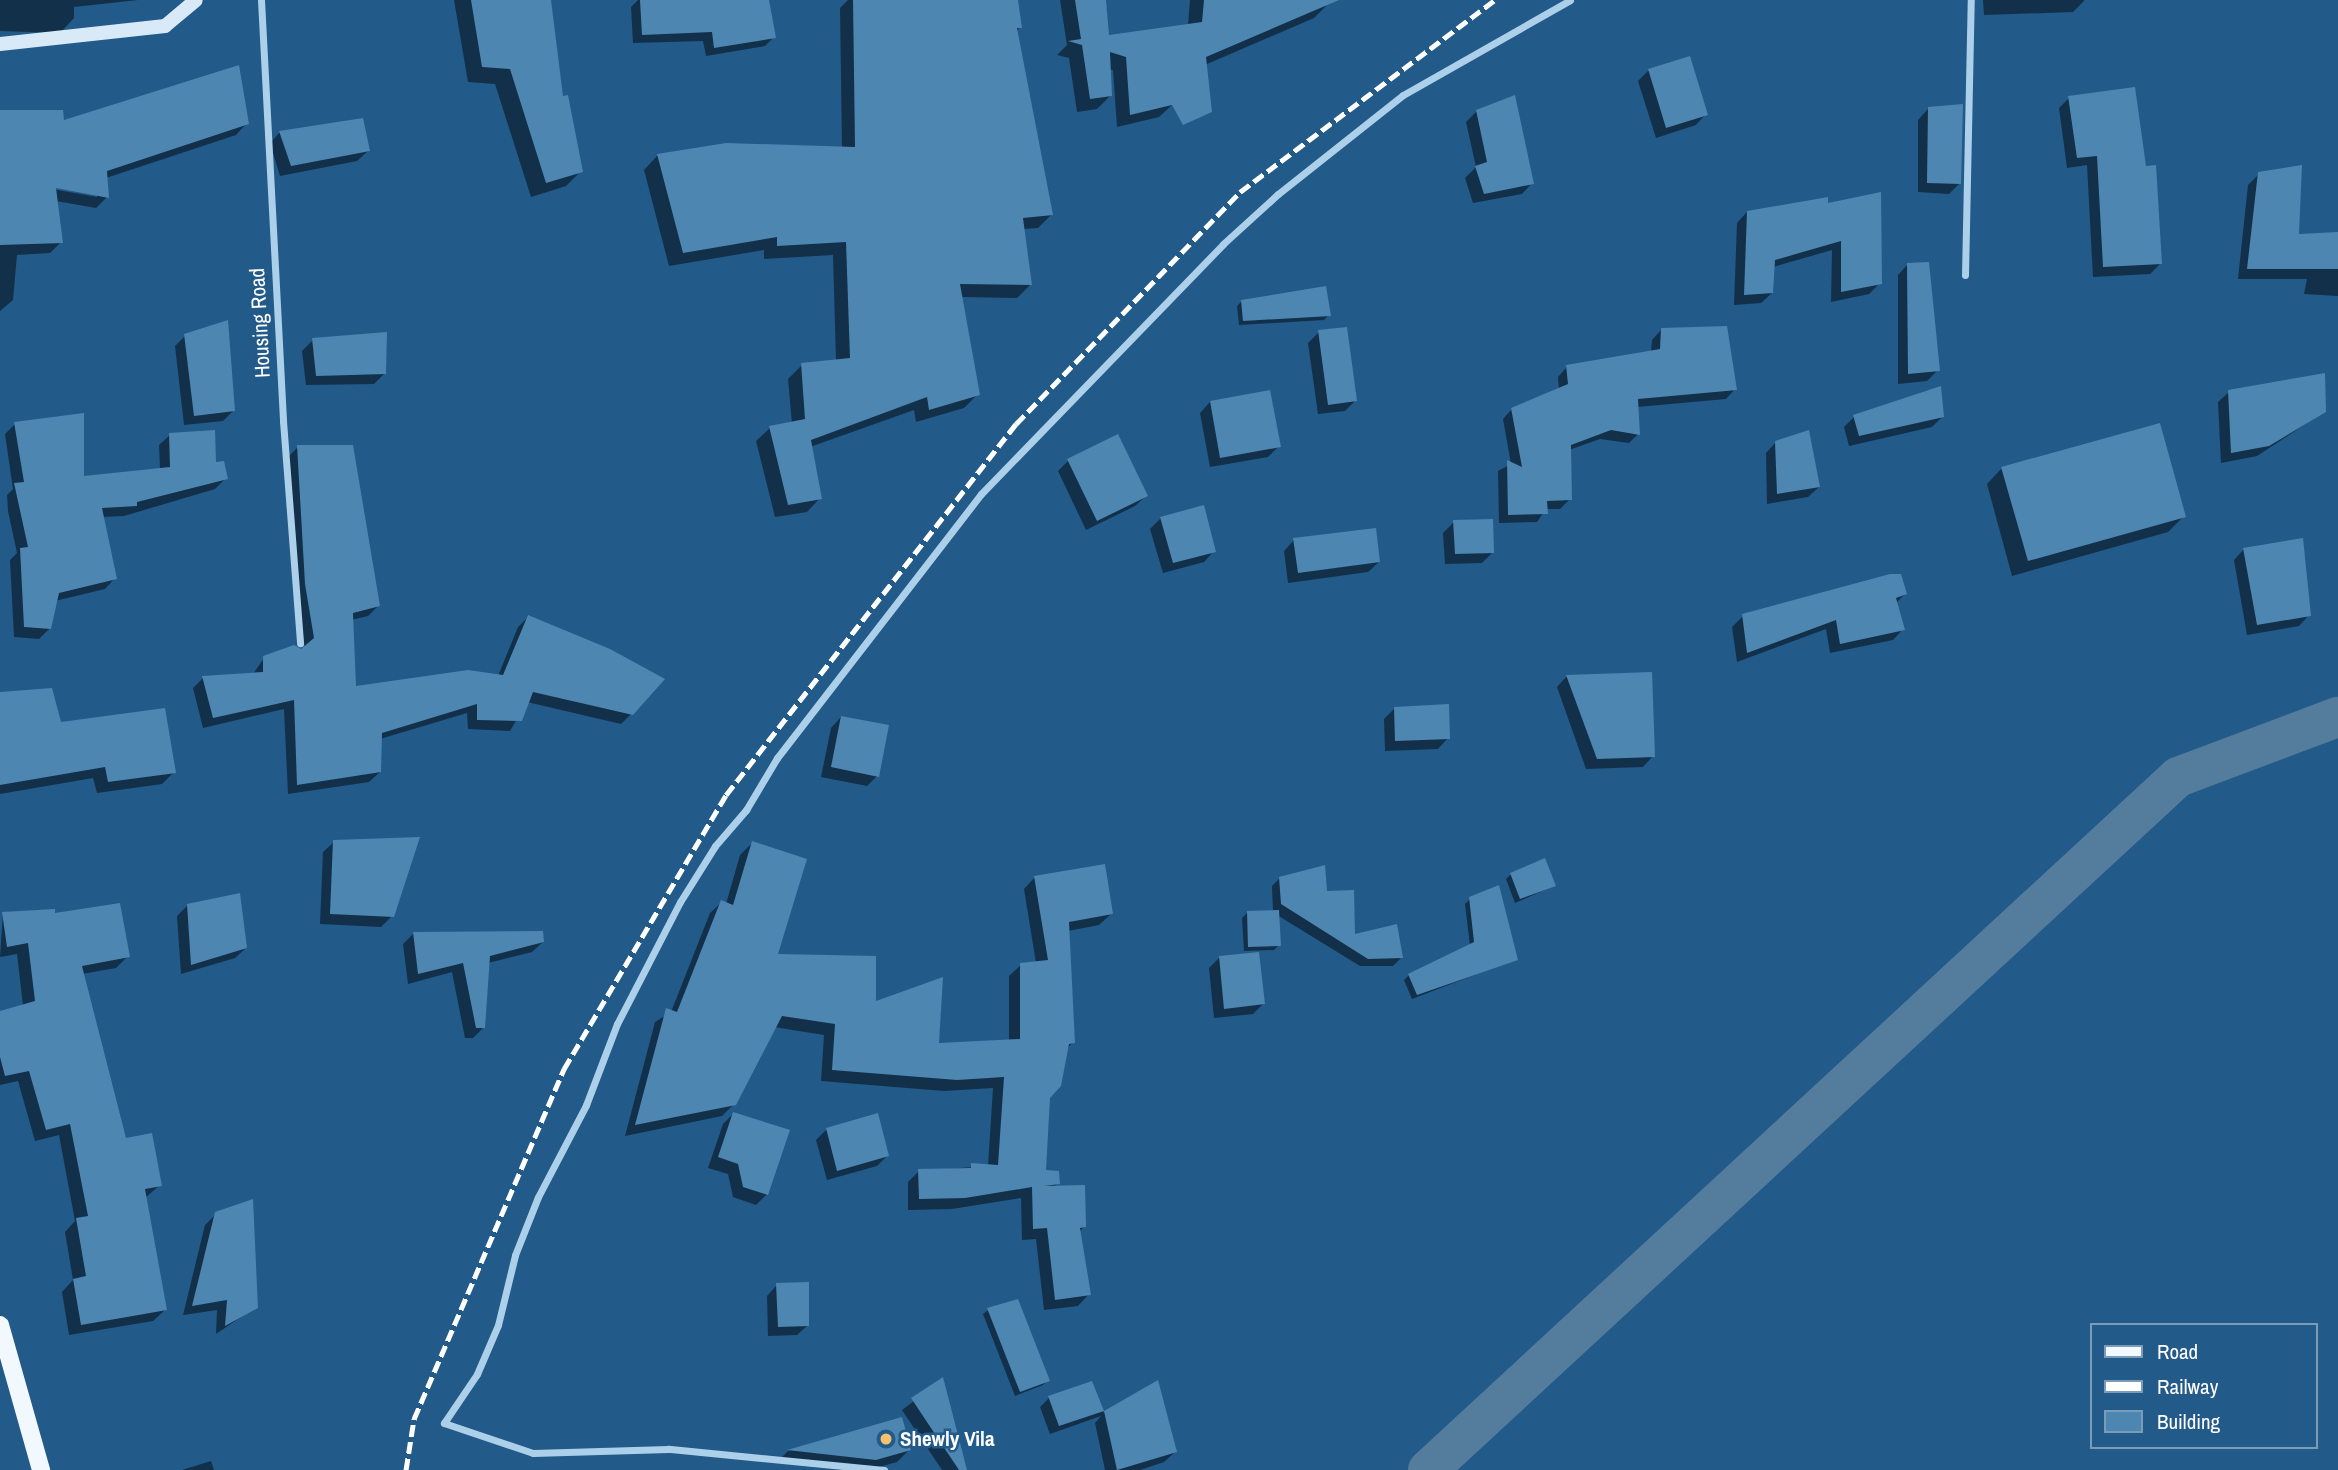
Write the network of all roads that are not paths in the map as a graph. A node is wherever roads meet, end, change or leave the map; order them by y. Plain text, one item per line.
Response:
1 (196, 0) edge
2 (261, 0) edge
3 (1570, 0) edge
4 (1971, 0) edge
5 (0, 44) edge
6 (1965, 275) dead end
7 (300, 643) dead end
8 (0, 1325) edge
9 (41, 1470) edge
10 (884, 1470) edge

1 - 5 main road
2 - 7 street, Housing Road
3 - 10 street
4 - 6 street
8 - 9 main road

